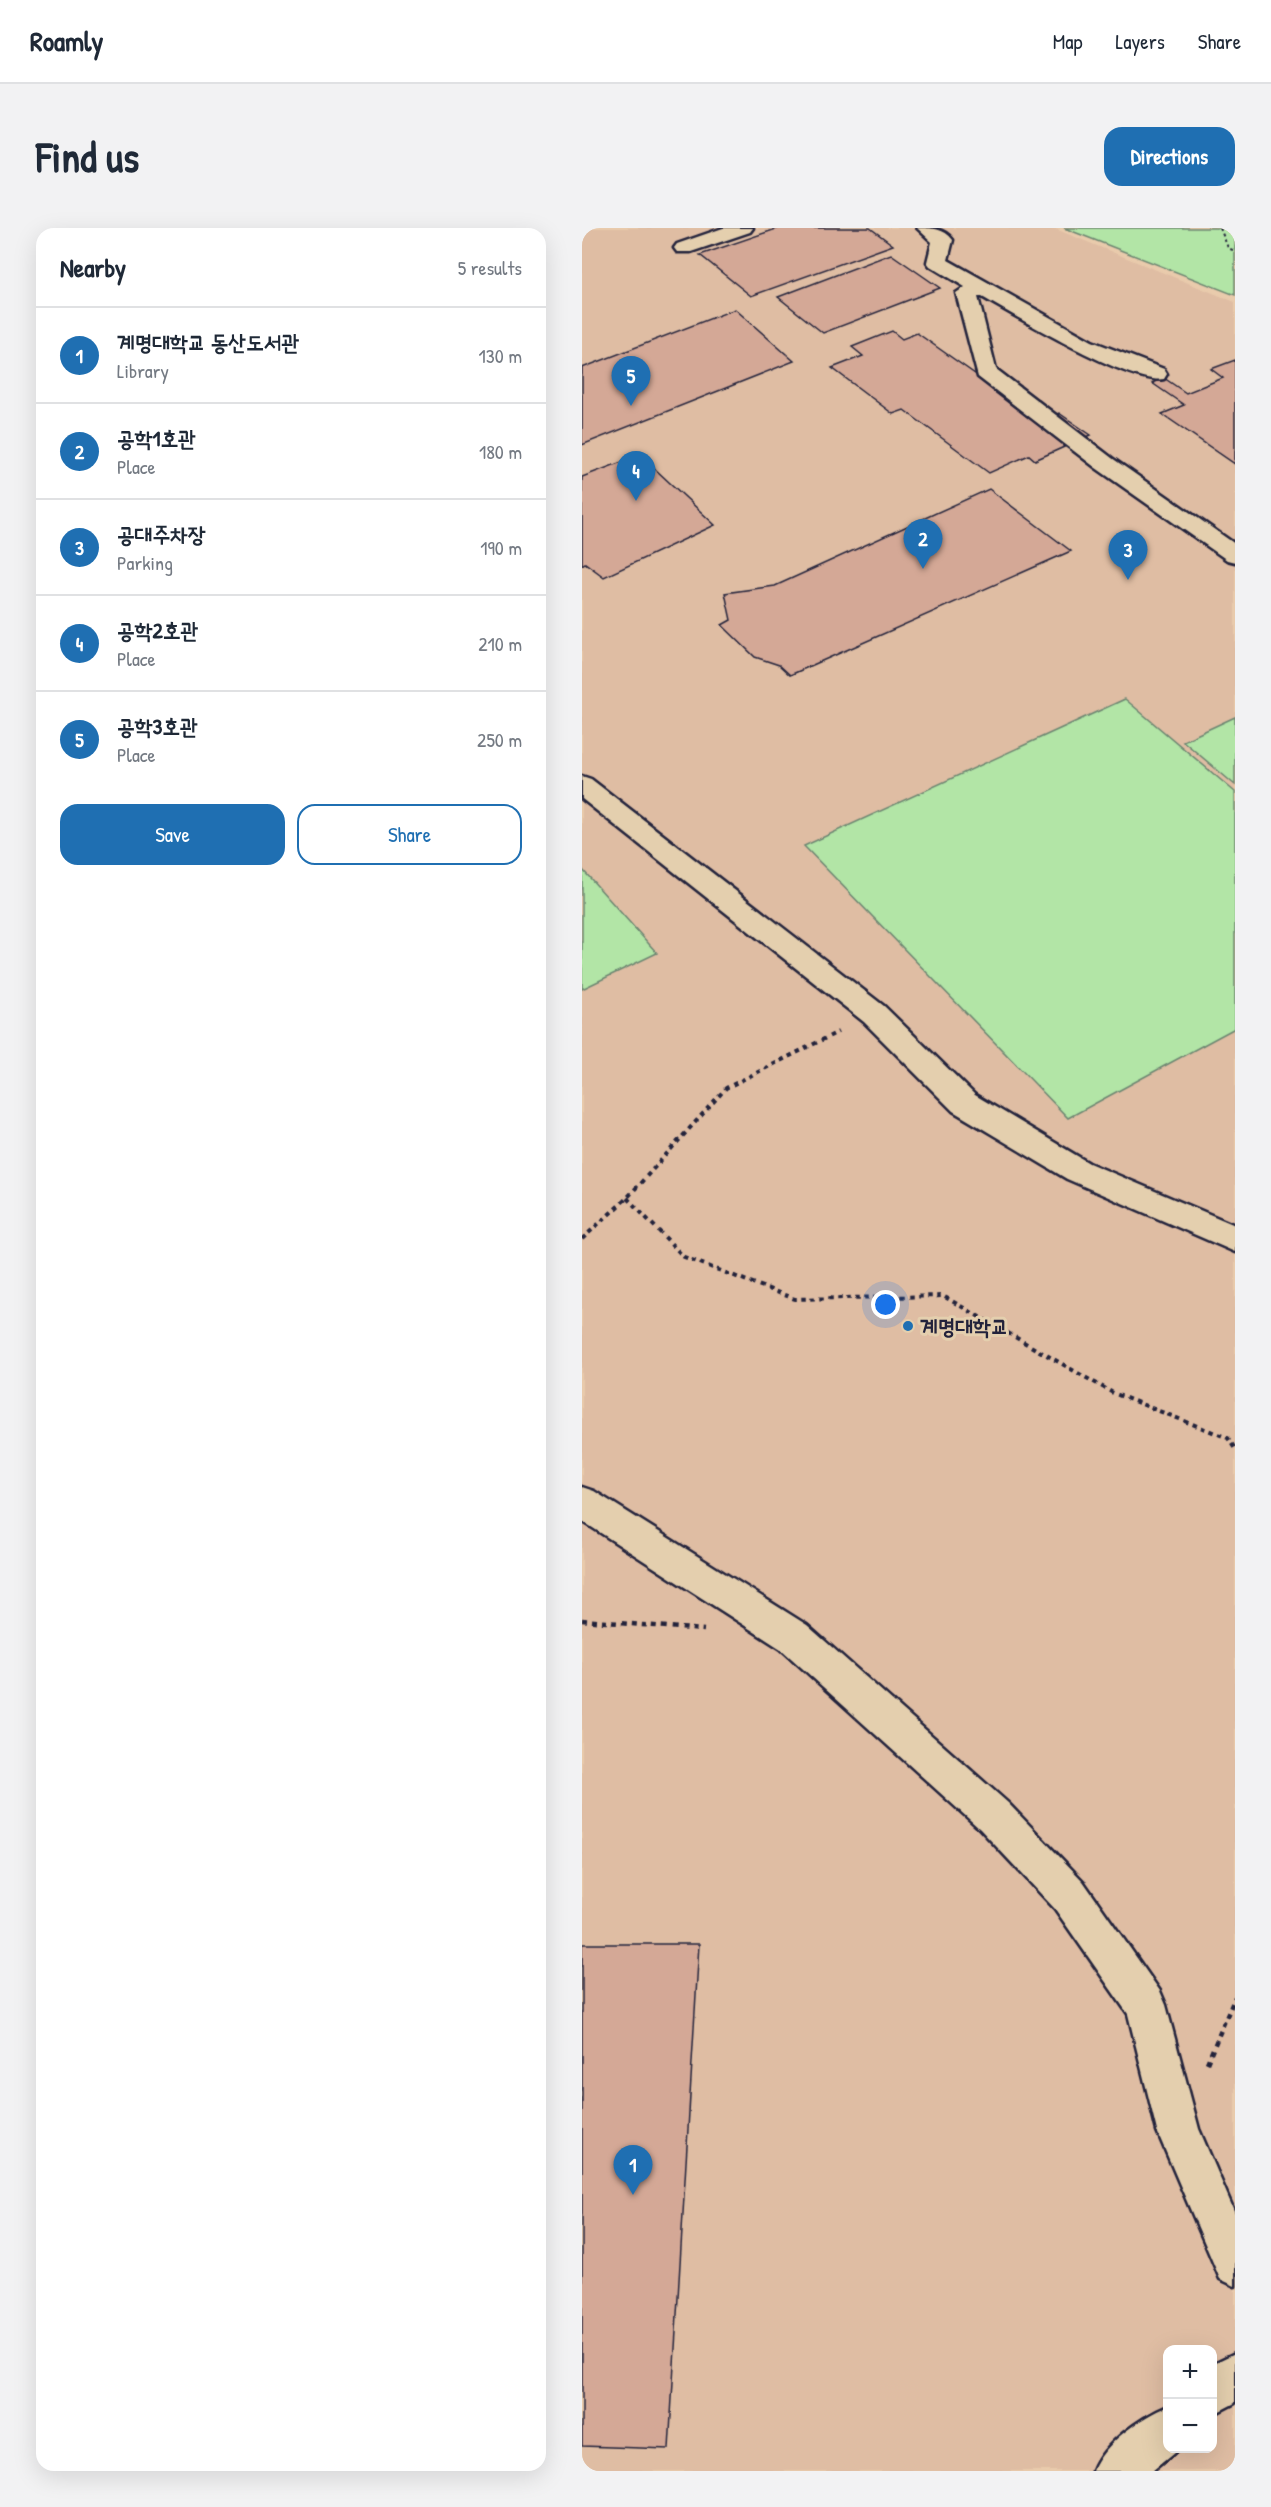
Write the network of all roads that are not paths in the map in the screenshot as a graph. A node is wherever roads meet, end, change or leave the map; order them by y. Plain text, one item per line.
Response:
1 (743, 228) edge
2 (927, 228) edge
3 (684, 248) dead end
4 (985, 290) junction
5 (1156, 374) dead end
6 (1235, 555) edge
7 (582, 785) edge
8 (1235, 1239) edge
9 (582, 1502) edge
10 (1235, 2264) edge
11 (1235, 2375) edge
12 (1217, 2389) edge
13 (1163, 2432) edge
14 (1116, 2471) edge

1 - 3 lane
2 - 4 lane
4 - 5 lane
4 - 6 lane
7 - 8 lane
9 - 10 lane
11 - 12 lane
13 - 14 lane

